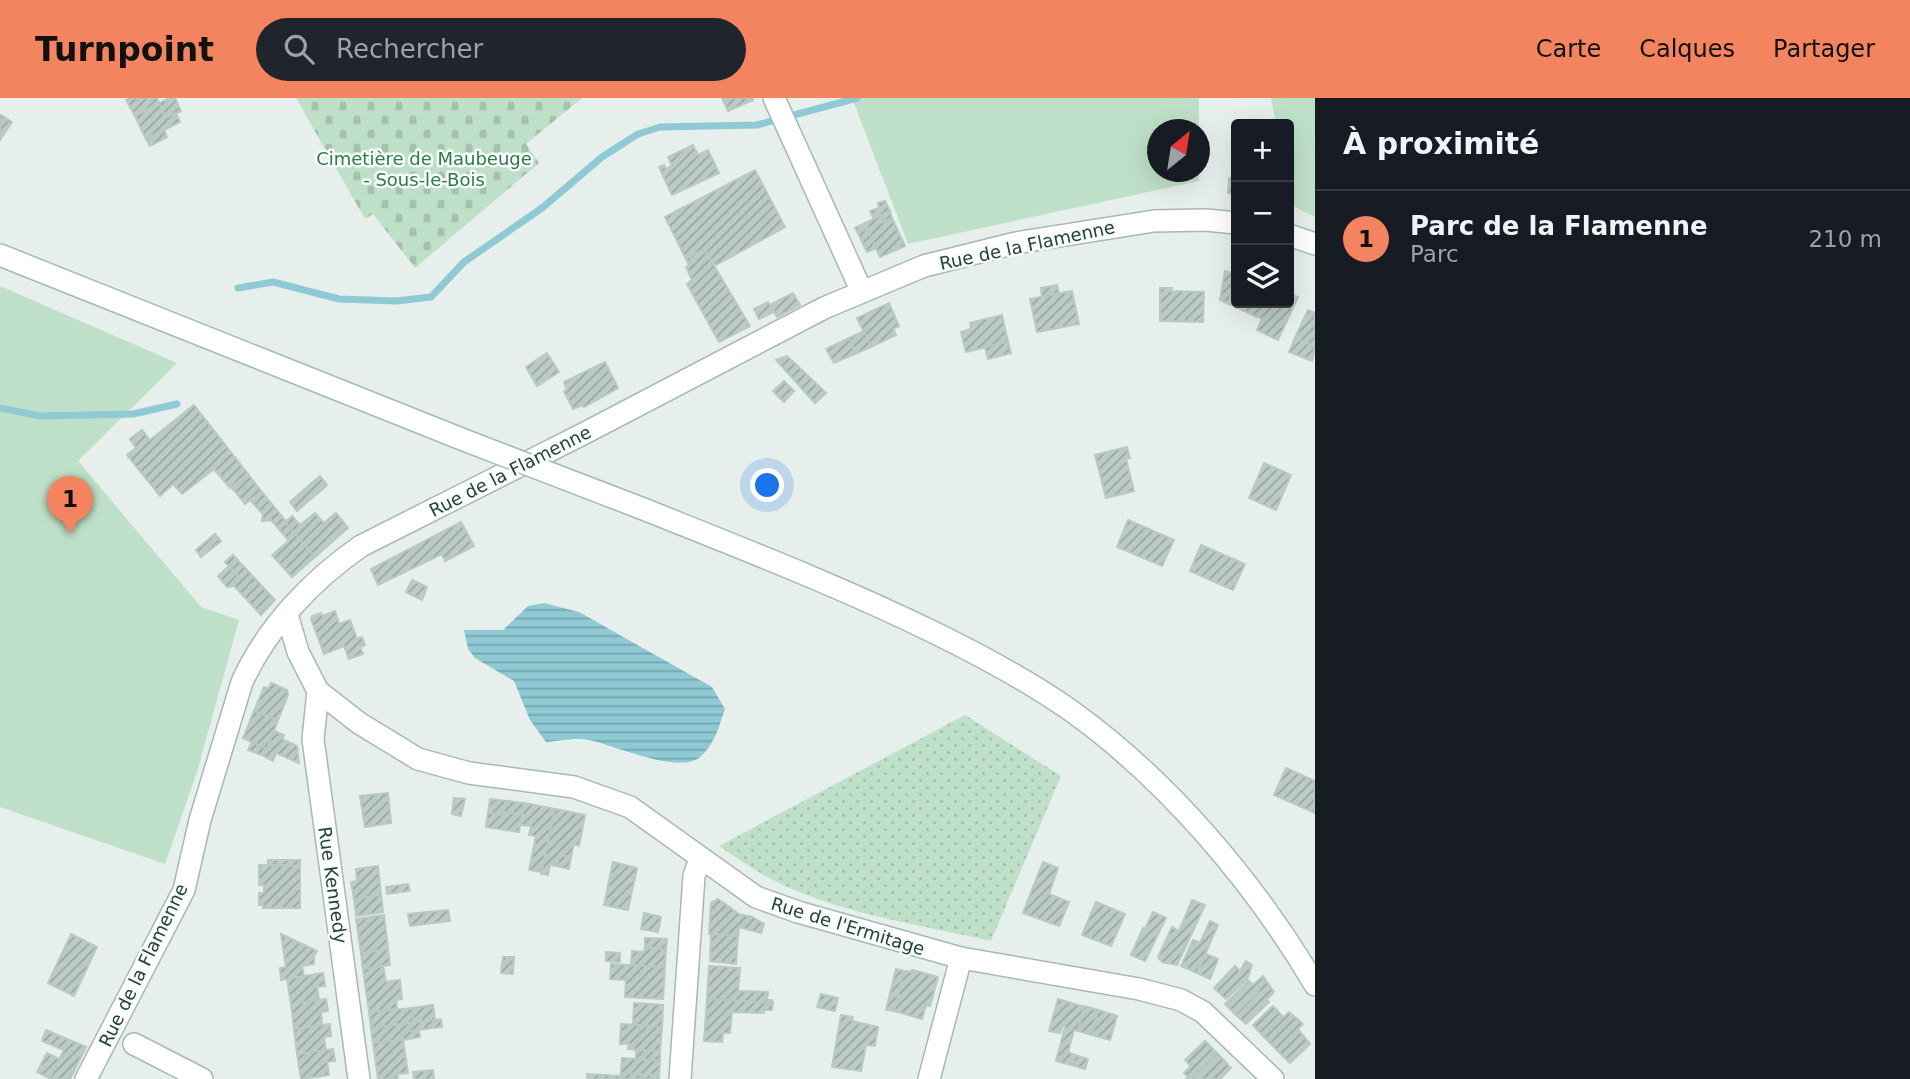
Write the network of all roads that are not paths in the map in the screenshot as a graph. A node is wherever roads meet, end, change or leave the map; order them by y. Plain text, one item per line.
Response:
1 (774, 98) edge
2 (1231, 222) edge
3 (1294, 237) edge
4 (1315, 244) edge
5 (0, 255) edge
6 (862, 292) junction
7 (287, 614) junction
8 (317, 691) junction
9 (700, 859) junction
10 (961, 958) junction
11 (1315, 985) edge
12 (134, 1044) dead end
13 (86, 1079) edge
14 (202, 1079) edge
15 (359, 1079) edge
16 (680, 1079) edge
17 (929, 1079) edge
18 (1273, 1079) edge

1 - 6 street
2 - 6 street, Rue de la Flamenne
3 - 4 street
5 - 11 street, bridge
6 - 7 street, Rue de la Flamenne
7 - 8 street, Rue de l'Ermitage
7 - 13 street, Rue de la Flamenne
8 - 9 street, Rue de l'Ermitage
8 - 15 street, Rue Kennedy
9 - 10 street, Rue de l'Ermitage
9 - 16 street
10 - 17 street
10 - 18 street, Rue de l'Ermitage
12 - 14 street

